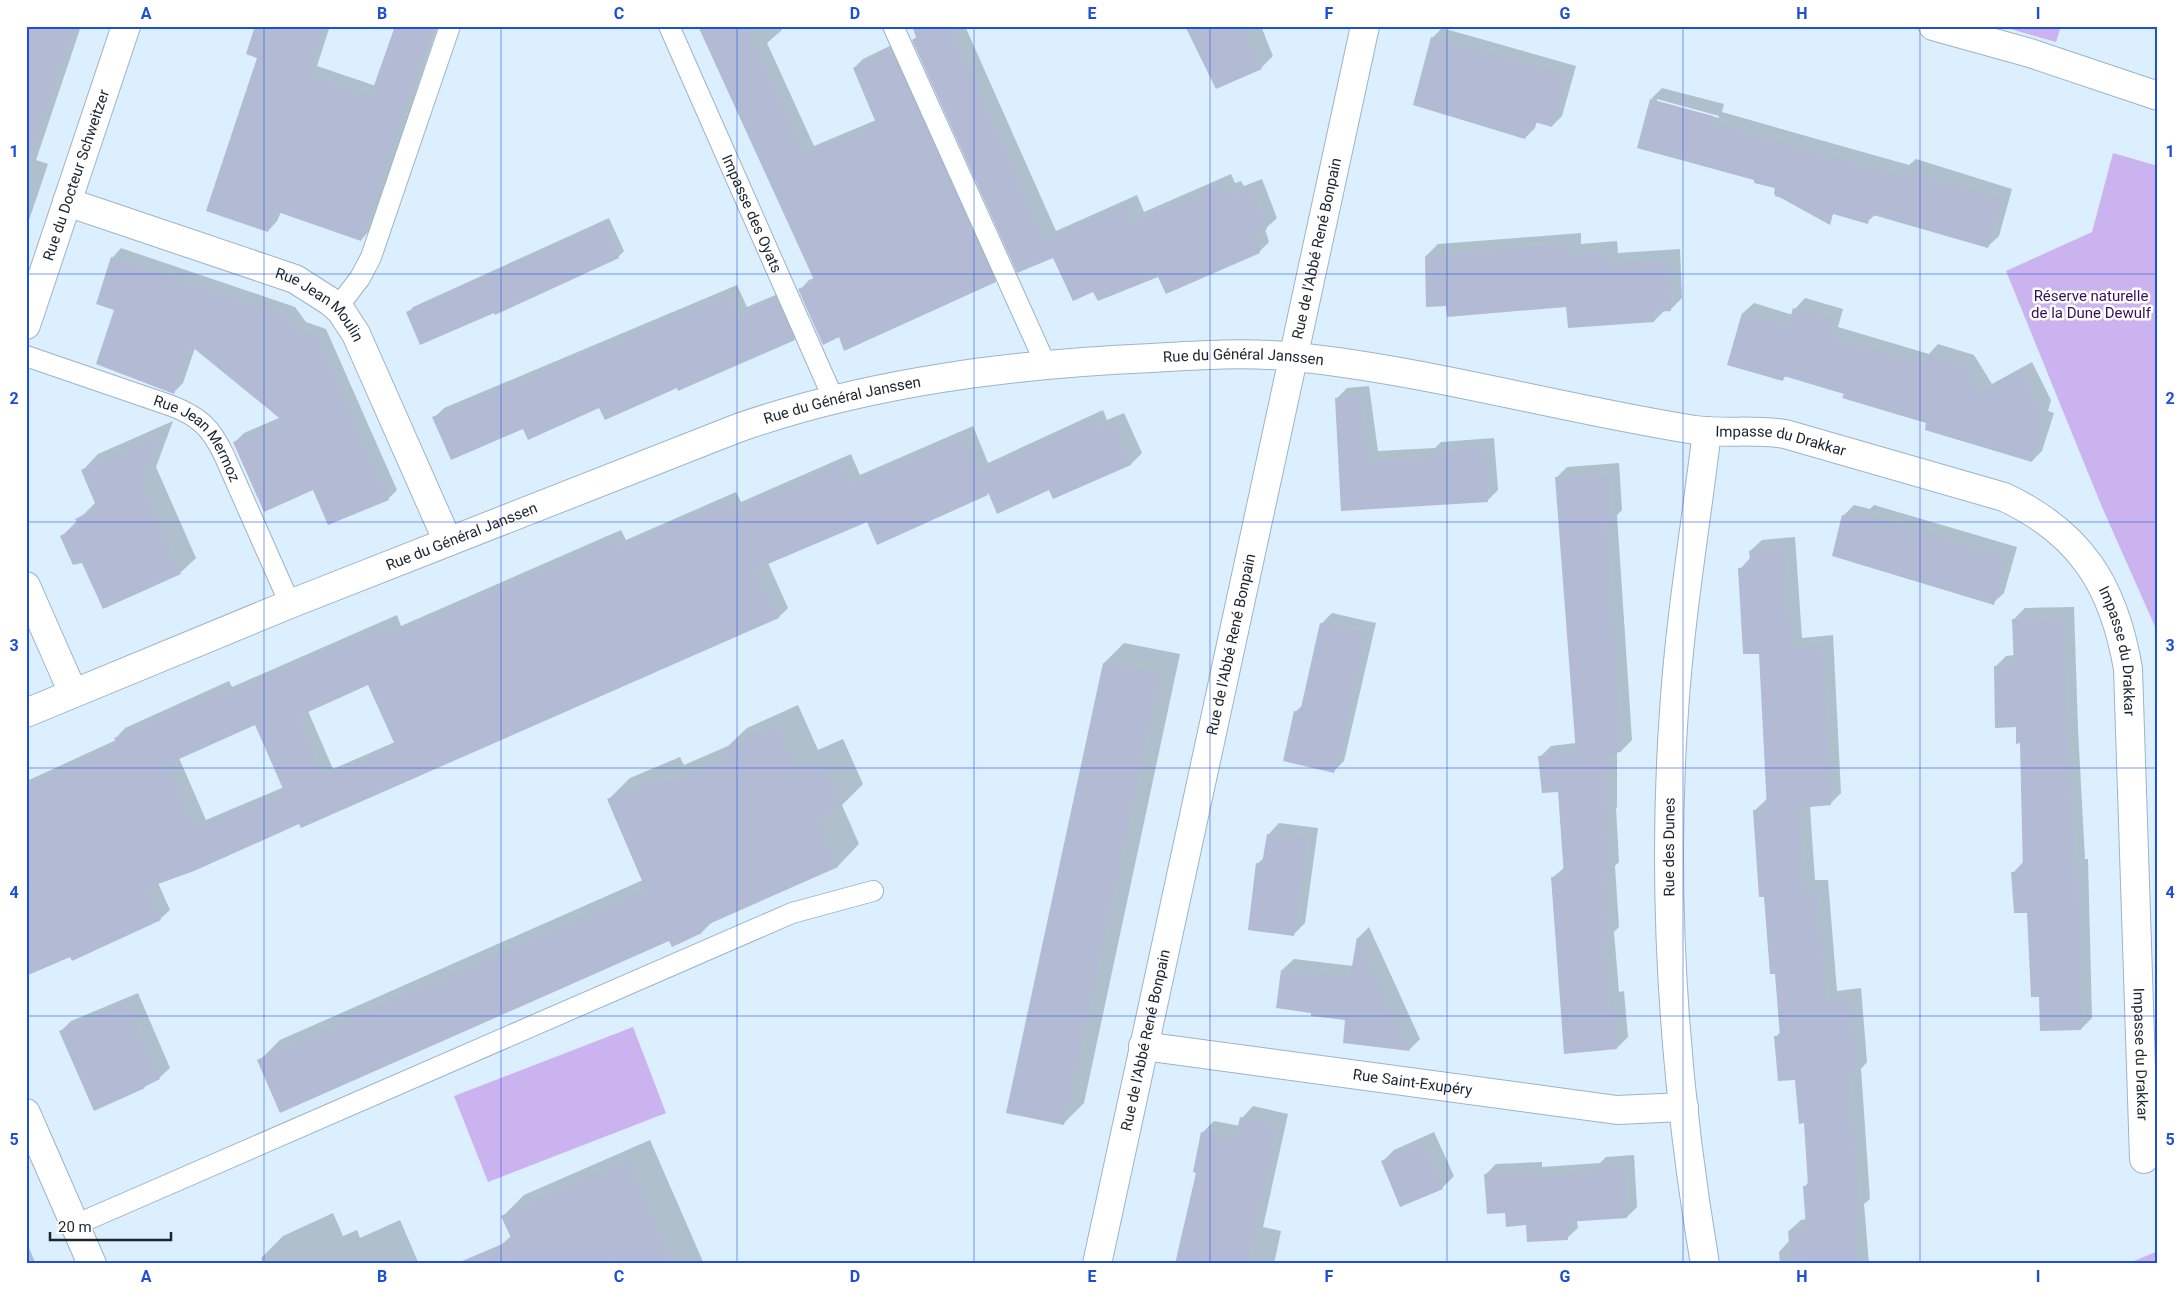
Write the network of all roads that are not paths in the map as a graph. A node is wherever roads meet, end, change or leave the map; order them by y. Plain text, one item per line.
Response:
1 (126, 26) edge
2 (450, 26) edge
3 (668, 26) edge
4 (893, 26) edge
5 (1364, 26) edge
6 (1933, 26) edge
7 (2158, 96) edge
8 (67, 202) junction
9 (337, 308) junction
10 (26, 325) edge
11 (26, 356) edge
12 (1293, 357) junction
13 (1046, 365) junction
14 (834, 400) junction
15 (1707, 431) junction
16 (448, 542) junction
17 (26, 586) edge
18 (290, 604) junction
19 (73, 693) junction
20 (26, 713) edge
21 (873, 891) dead end
22 (1143, 1046) junction
23 (1684, 1107) junction
24 (26, 1114) edge
25 (2144, 1159) dead end
26 (76, 1226) junction
27 (92, 1264) edge
28 (1097, 1264) edge
29 (1705, 1264) edge

1 - 8 street, Rue du Docteur Schweitzer
2 - 9 lane
3 - 14 lane, Impasse des Oyats
4 - 13 lane
5 - 12 street, Rue de l'Abbé René Bonpain
6 - 7 street
8 - 9 street, Rue Jean Moulin
8 - 10 street, Rue du Docteur Schweitzer
9 - 16 street, Rue Jean Moulin
11 - 18 lane, Rue Jean Mermoz
12 - 13 street, Rue du Général Janssen
12 - 15 street, Rue du Général Janssen
12 - 22 street, Rue de l'Abbé René Bonpain
13 - 14 street, Rue du Général Janssen
14 - 16 street, Rue du Général Janssen
15 - 23 street, Rue des Dunes
15 - 25 street, Impasse du Drakkar
16 - 18 street, Rue du Général Janssen
17 - 19 street
18 - 19 street, Rue du Général Janssen
19 - 20 street, Rue du Général Janssen
21 - 26 lane
22 - 23 street, Rue Saint-Exupéry
22 - 28 street, Rue de l'Abbé René Bonpain
23 - 29 street, Rue des Dunes
24 - 26 street
26 - 27 street

